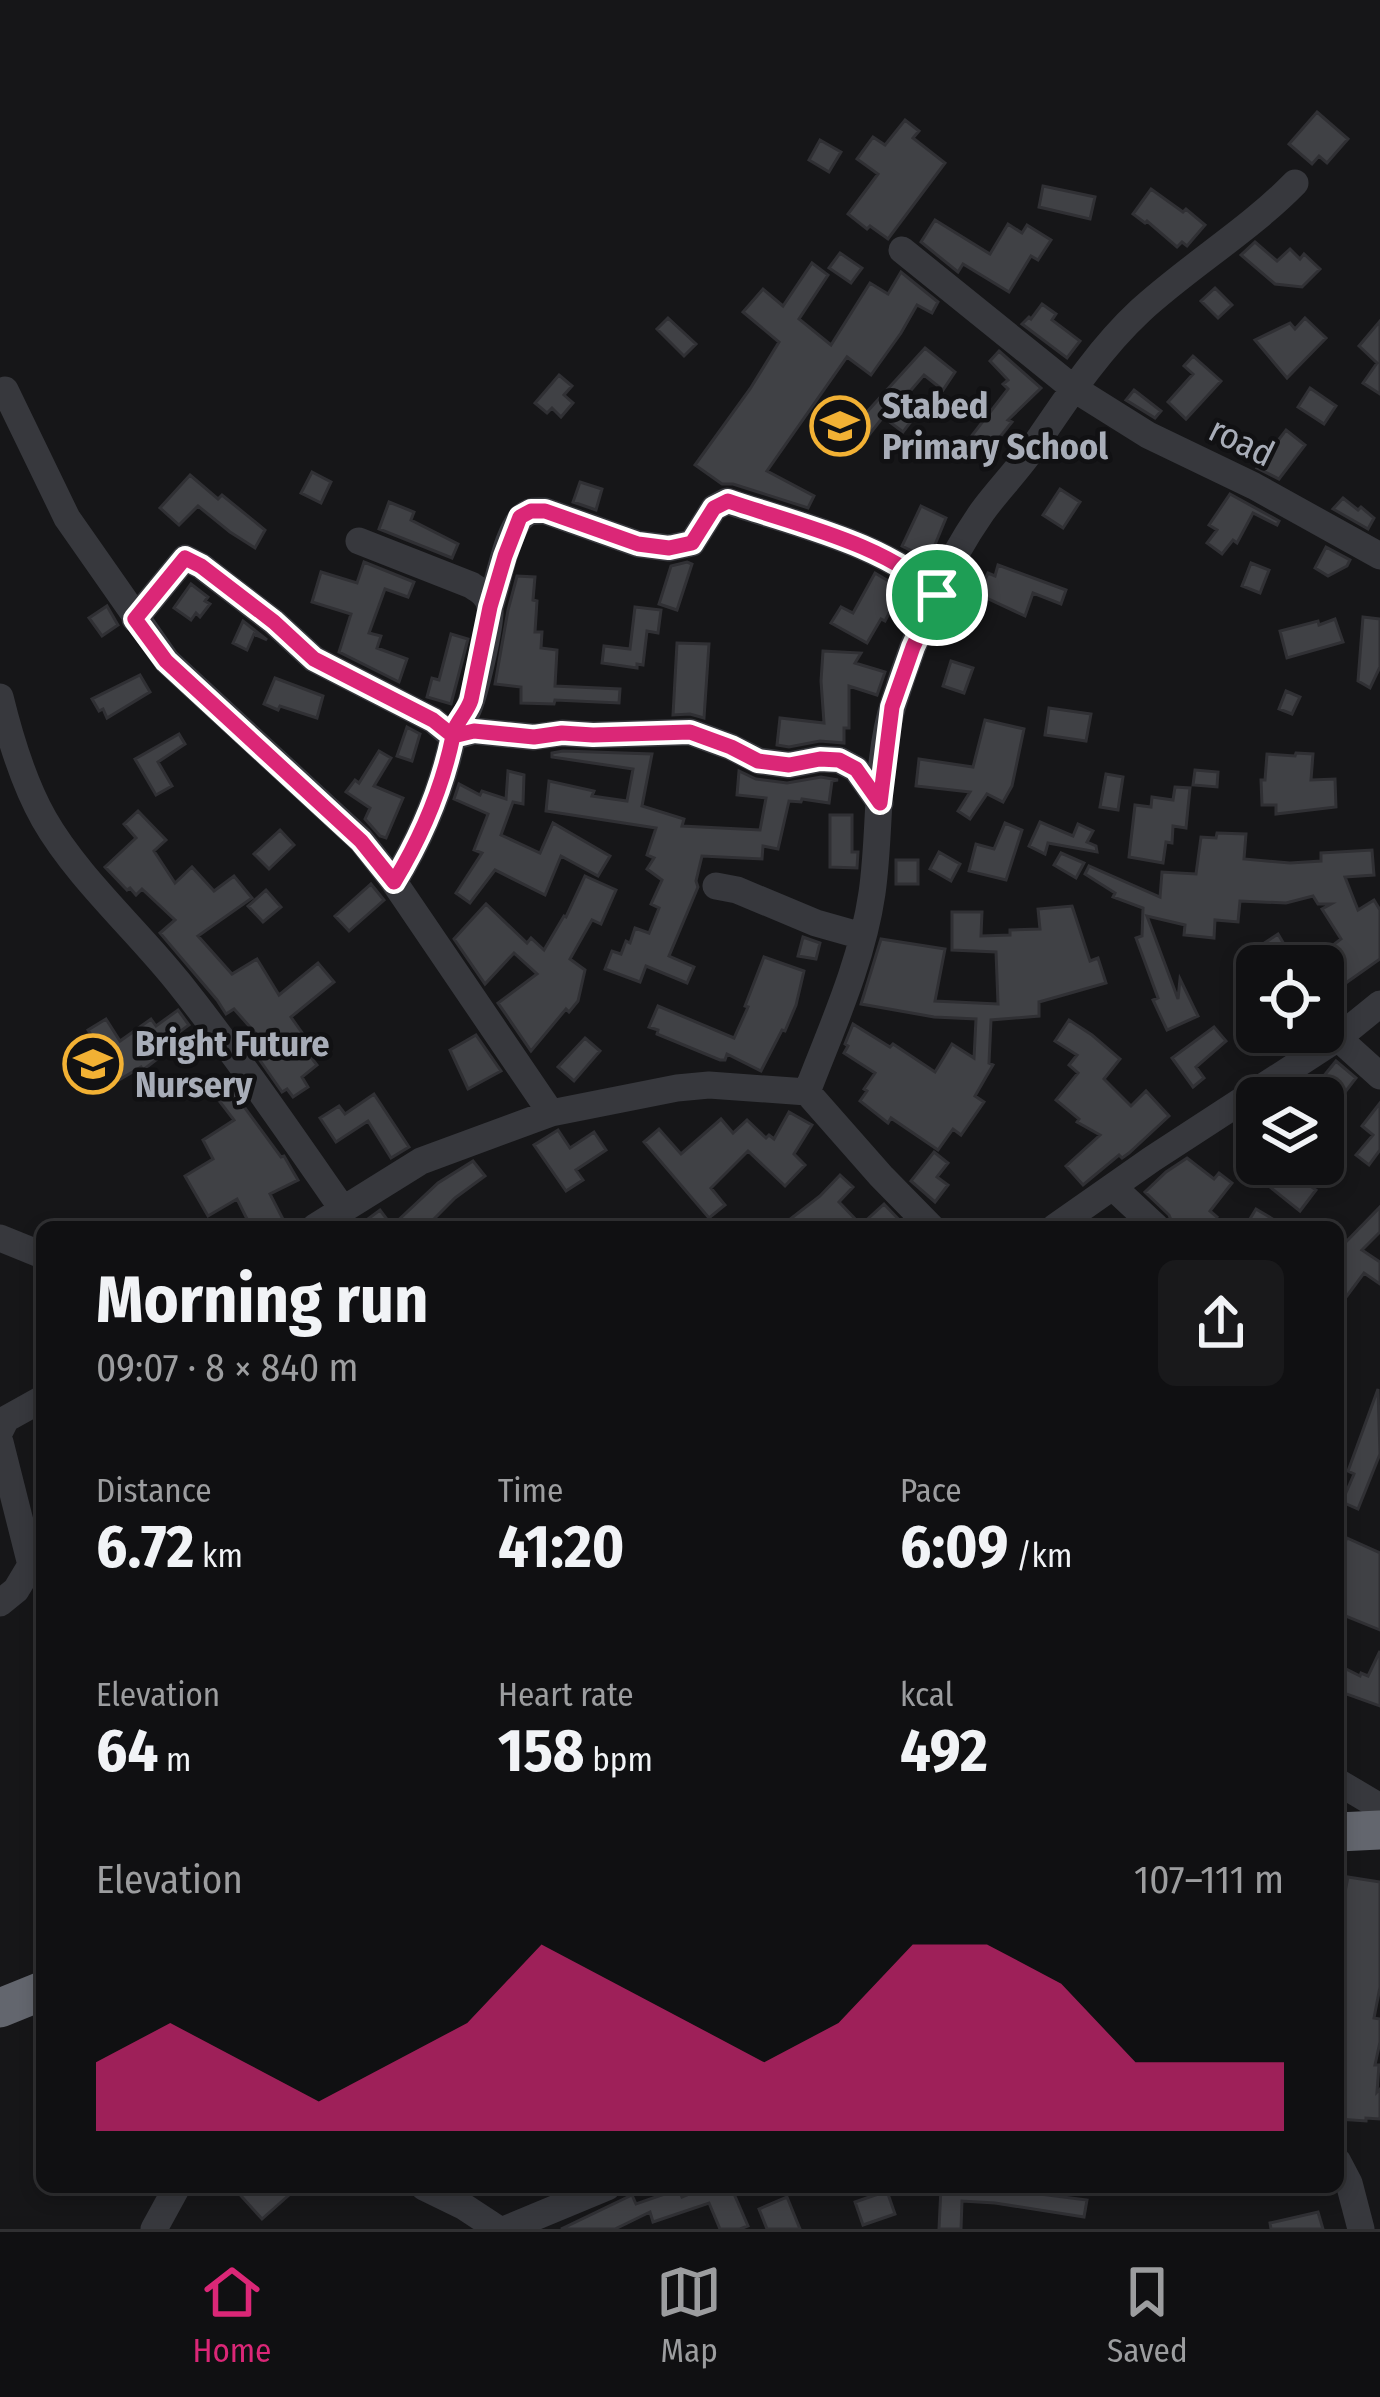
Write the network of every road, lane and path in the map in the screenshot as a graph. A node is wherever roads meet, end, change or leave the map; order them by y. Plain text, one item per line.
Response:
1 (1295, 183) dead end
2 (902, 250) dead end
3 (1073, 388) junction
4 (4, 390) dead end
5 (359, 541) dead end
6 (1380, 556) edge
7 (937, 595) junction
8 (490, 607) junction
9 (135, 619) junction
10 (0, 697) edge
11 (453, 736) junction
12 (880, 803) junction
13 (394, 882) junction
14 (716, 886) dead end
15 (862, 936) junction
16 (1380, 1004) edge
17 (1344, 1033) edge
18 (1344, 1043) edge
19 (1315, 1053) edge
20 (1380, 1076) edge
21 (807, 1092) junction
22 (551, 1114) junction
23 (1114, 1188) junction
24 (342, 1208) junction
25 (324, 1221) edge
26 (925, 1221) edge
27 (1064, 1221) edge
28 (1150, 1221) edge
29 (0, 1238) edge
30 (36, 1253) edge
31 (36, 1403) edge
32 (0, 1431) edge
33 (0, 1442) edge
34 (0, 1604) edge
35 (1344, 1786) edge
36 (1380, 1808) edge
37 (36, 1993) edge
38 (0, 2008) edge
39 (1344, 2173) edge
40 (174, 2193) edge
41 (437, 2193) edge
42 (593, 2193) edge
43 (154, 2229) edge
44 (502, 2229) edge
45 (1361, 2229) edge

1 - 3 street
2 - 3 street, road
3 - 6 street, road
3 - 7 street
4 - 9 street
5 - 8 street
7 - 8 street
7 - 12 street
8 - 11 street
9 - 11 street
9 - 13 street
10 - 24 street
11 - 12 street
11 - 13 street
12 - 15 street
13 - 22 street
14 - 15 street
15 - 21 street
16 - 17 street
18 - 20 street
19 - 23 street
21 - 22 street
21 - 26 street
22 - 24 street
23 - 27 street
23 - 28 street
24 - 25 street
29 - 30 street
31 - 32 street
33 - 34 street
35 - 36 street
37 - 38 highway
39 - 45 street
40 - 43 street
41 - 44 street
42 - 44 street

